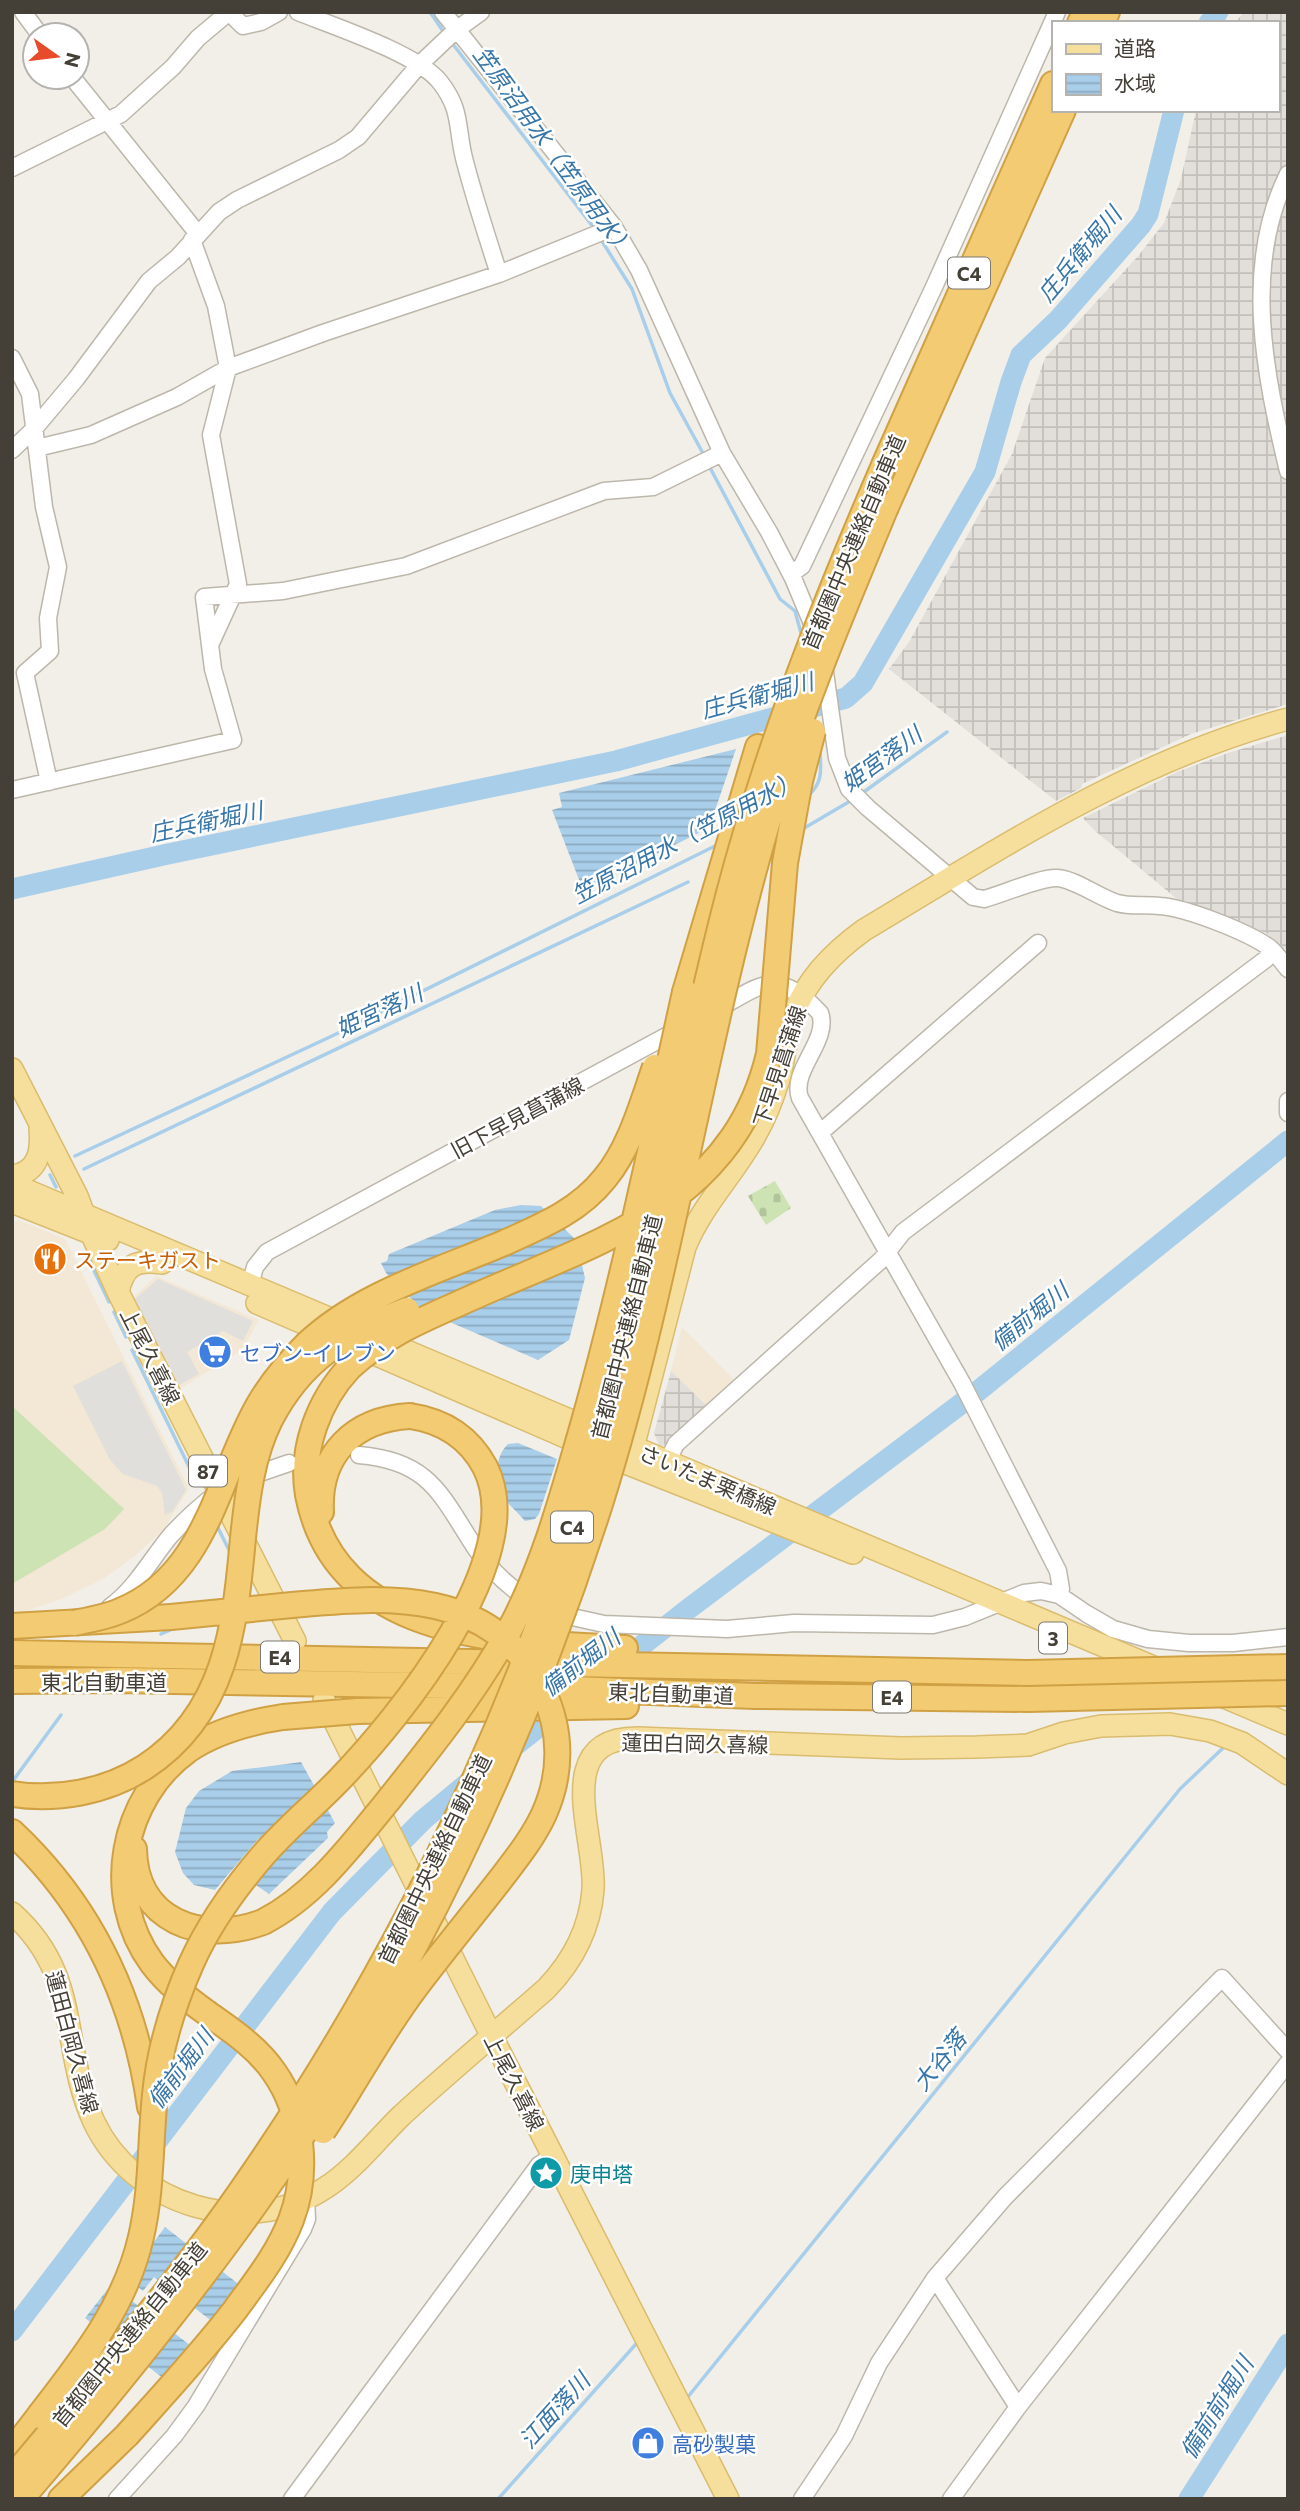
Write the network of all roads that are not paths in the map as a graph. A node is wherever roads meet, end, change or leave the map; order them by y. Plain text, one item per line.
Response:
1 (279, 12) edge
2 (298, 12) edge
3 (443, 12) edge
4 (481, 12) edge
5 (1052, 23) edge
6 (456, 30) junction
7 (419, 65) junction
8 (1052, 86) edge
9 (83, 91) edge
10 (1062, 112) edge
11 (107, 122) junction
12 (12, 168) edge
13 (1288, 174) edge
14 (614, 227) junction
15 (195, 237) junction
16 (499, 274) junction
17 (12, 358) edge
18 (228, 368) junction
19 (34, 429) junction
20 (37, 448) junction
21 (12, 450) edge
22 (722, 453) junction
23 (885, 463) junction
24 (1288, 471) edge
25 (886, 508) junction
26 (791, 574) junction
27 (234, 594) junction
28 (210, 646) junction
29 (1288, 719) edge
30 (49, 782) junction
31 (12, 790) edge
32 (950, 878) junction
33 (1038, 943) dead end
34 (1272, 950) junction
35 (1288, 969) edge
36 (685, 992) junction
37 (802, 997) junction
38 (12, 1069) edge
39 (1288, 1101) edge
40 (1288, 1113) edge
41 (40, 1124) junction
42 (821, 1132) junction
43 (12, 1176) edge
44 (12, 1184) edge
45 (12, 1202) edge
46 (87, 1223) junction
47 (888, 1252) junction
48 (162, 1263) junction
49 (511, 1279) junction
50 (250, 1285) junction
51 (118, 1292) junction
52 (627, 1454) junction
53 (359, 1455) dead end
54 (667, 1462) junction
55 (289, 1463) dead end
56 (219, 1492) junction
57 (774, 1515) junction
58 (335, 1559) junction
59 (1059, 1595) junction
60 (995, 1606) junction
61 (12, 1620) edge
62 (74, 1623) junction
63 (12, 1626) edge
64 (1288, 1637) edge
65 (295, 1641) dead end
66 (12, 1653) edge
67 (695, 1659) junction
68 (1288, 1667) edge
69 (12, 1681) edge
70 (1288, 1693) edge
71 (646, 1699) junction
72 (324, 1700) dead end
73 (1288, 1724) edge
74 (1288, 1740) edge
75 (1288, 1774) edge
76 (12, 1794) edge
77 (143, 1804) junction
78 (12, 1832) edge
79 (12, 1913) edge
80 (491, 2036) junction
81 (1288, 2051) edge
82 (1288, 2063) edge
83 (152, 2125) junction
84 (553, 2156) junction
85 (306, 2199) junction
86 (932, 2282) junction
87 (1016, 2410) junction
88 (12, 2451) edge
89 (12, 2478) edge
90 (21, 2499) edge
91 (41, 2499) edge
92 (61, 2499) edge
93 (117, 2499) edge
94 (292, 2499) edge
95 (727, 2499) edge
96 (802, 2499) edge
97 (951, 2499) edge

1 - 11 street
2 - 7 street
3 - 6 street
4 - 6 street
5 - 26 street
6 - 7 street
6 - 14 street
7 - 15 street
7 - 16 street
8 - 23 highway, 首都圏中央連絡自動車道 / C4
9 - 11 street
10 - 25 highway, 首都圏中央連絡自動車道 / C4
11 - 12 street
11 - 15 street
13 - 24 street
14 - 16 street
14 - 22 street
15 - 18 street
15 - 19 street
16 - 18 street
17 - 19 street
18 - 20 street
18 - 27 street
19 - 20 street
19 - 21 street
20 - 30 street
22 - 26 street
22 - 27 street
23 - 36 highway, bridge
23 - 89 highway, 首都圏中央連絡自動車道 / C4, bridge
25 - 49 highway, bridge
25 - 90 highway, 首都圏中央連絡自動車道 / C4, bridge
26 - 32 street
27 - 28 street
27 - 28 street
28 - 30 street
29 - 32 main road, 下早見菖蒲線
30 - 31 street
32 - 34 street
32 - 37 main road, 下早見菖蒲線
33 - 42 street
34 - 35 street
34 - 47 street
36 - 62 highway, bridge
36 - 77 highway, bridge
37 - 42 street
37 - 50 street, 旧下早見菖蒲線
37 - 52 main road, 下早見菖蒲線
38 - 41 main road, 上尾久喜線 / 87
39 - 40 street
41 - 43 main road
41 - 46 main road, 上尾久喜線 / 87
42 - 47 street
44 - 46 main road, さいたま栗橋線 / 3
45 - 46 main road, さいたま栗橋線 / 3
46 - 48 main road, さいたま栗橋線 / 3
46 - 50 main road, さいたま栗橋線 / 3
46 - 51 main road, 上尾久喜線 / 87
47 - 54 street
47 - 59 street
48 - 51 main road
48 - 52 main road, さいたま栗橋線 / 3
49 - 58 highway, bridge
49 - 76 highway, bridge
50 - 52 main road, さいたま栗橋線 / 3
51 - 56 main road, 上尾久喜線 / 87
52 - 54 main road, さいたま栗橋線 / 3
52 - 57 main road, さいたま栗橋線 / 3
53 - 60 street
54 - 57 main road, さいたま栗橋線 / 3
55 - 56 street
56 - 61 street
56 - 65 main road, 上尾久喜線 / 87
57 - 60 main road, さいたま栗橋線 / 3
58 - 67 highway
58 - 83 highway, bridge
59 - 60 street
59 - 64 street
60 - 73 main road, さいたま栗橋線 / 3
60 - 74 main road, さいたま栗橋線 / 3
62 - 63 highway
62 - 91 highway, bridge
66 - 67 highway, 東北自動車道 / E4
67 - 68 highway, 東北自動車道 / E4, bridge
69 - 71 highway, 東北自動車道 / E4, bridge
70 - 71 highway, 東北自動車道 / E4, bridge
71 - 77 highway, bridge
72 - 80 main road, 上尾久喜線
75 - 80 main road, 蓮田白岡久喜線
77 - 92 highway, bridge
78 - 83 highway, bridge
79 - 85 main road, 蓮田白岡久喜線
80 - 84 main road, 上尾久喜線
80 - 85 main road, 蓮田白岡久喜線
81 - 86 street
82 - 87 street
83 - 88 highway, bridge
84 - 94 street
84 - 95 main road, 上尾久喜線
85 - 93 street
86 - 87 street
86 - 96 street
87 - 97 street

